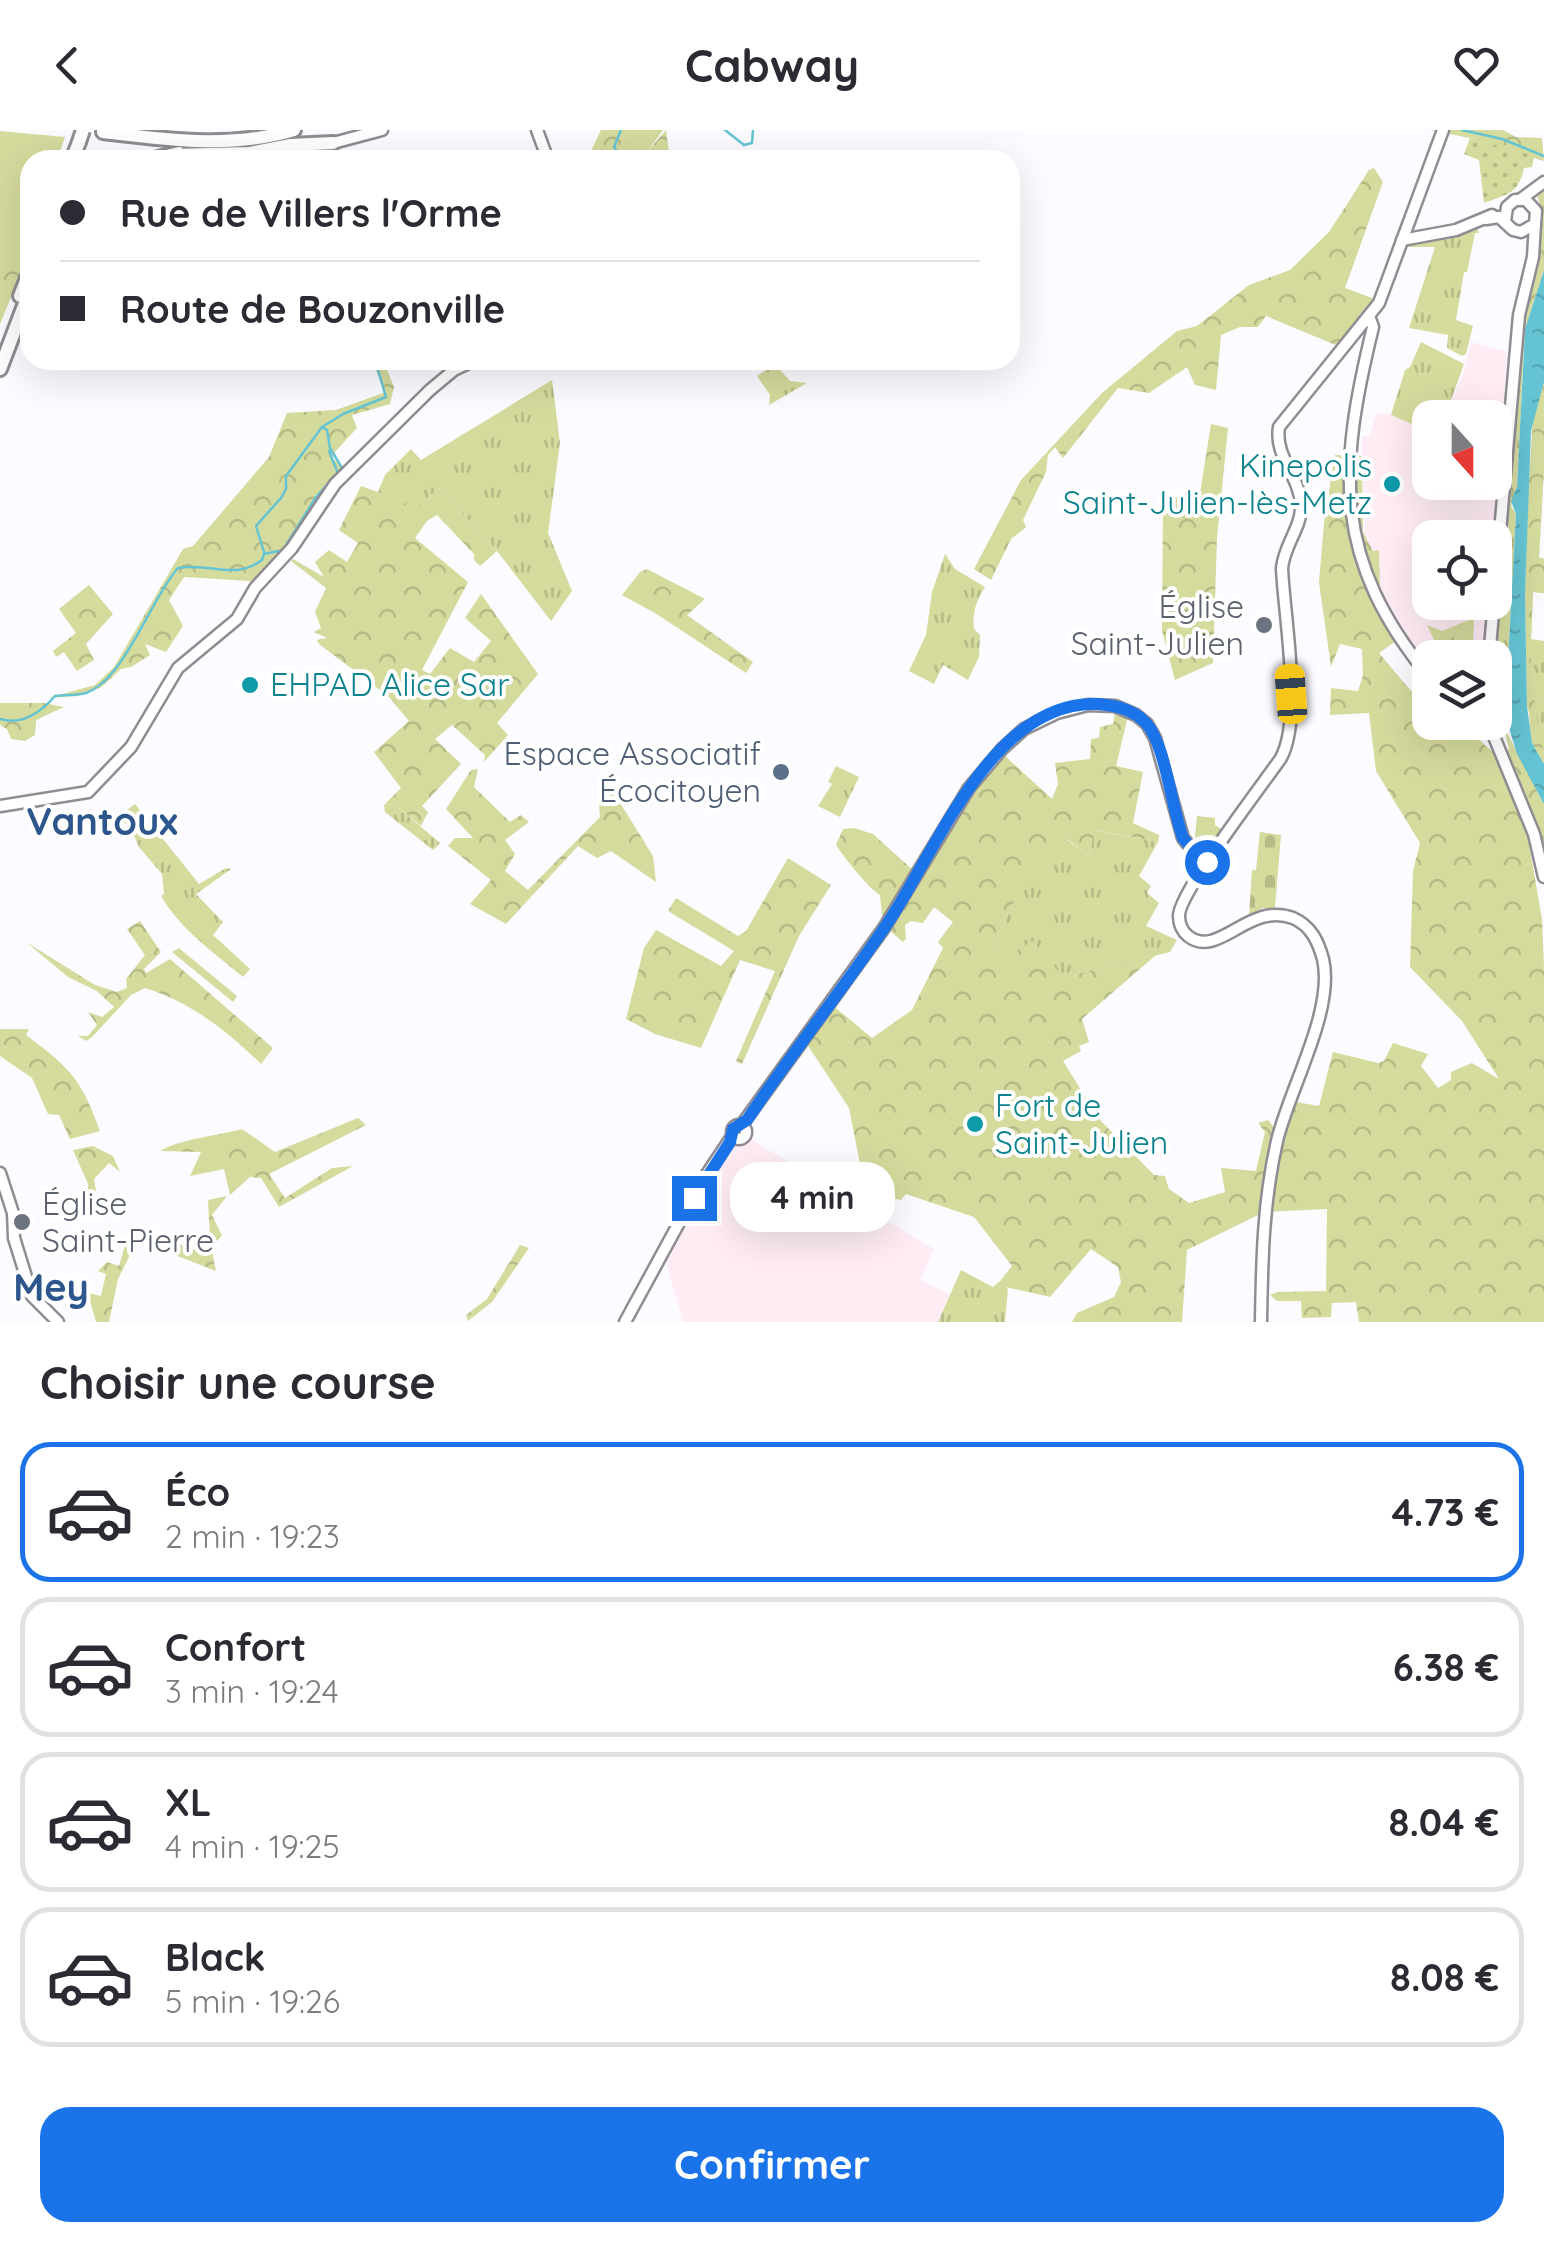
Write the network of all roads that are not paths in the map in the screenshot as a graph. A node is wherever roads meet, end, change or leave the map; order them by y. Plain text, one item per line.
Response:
1 (136, 130) edge
2 (294, 130) edge
3 (382, 130) edge
4 (103, 132) edge
5 (1442, 133) edge
6 (81, 134) edge
7 (279, 134) junction
8 (339, 140) joint
9 (205, 150) edge
10 (262, 150) edge
11 (1542, 183) edge
12 (1521, 199) junction
13 (1507, 206) junction
14 (1535, 207) junction
15 (1486, 219) junction
16 (1505, 221) junction
17 (1535, 224) junction
18 (1521, 232) junction
19 (1404, 236) junction
20 (1533, 254) junction
21 (20, 296) edge
22 (20, 316) edge
23 (1369, 316) junction
24 (0, 349) edge
25 (0, 369) edge
26 (454, 370) edge
27 (1501, 520) edge
28 (1412, 653) edge
29 (1494, 740) edge
30 (0, 806) edge
31 (1205, 855) junction
32 (1544, 876) edge
33 (0, 1173) edge
34 (58, 1322) edge
35 (625, 1322) edge
36 (1261, 1322) edge

1 - 4 main road
2 - 7 highway
3 - 8 main road
4 - 6 main road
4 - 7 highway
5 - 19 main road
7 - 9 highway
8 - 10 highway
11 - 12 main road
11 - 14 main road
12 - 13 main road
12 - 14 main road
13 - 15 main road
13 - 16 main road
14 - 17 main road
15 - 16 main road
15 - 19 main road
16 - 18 main road
17 - 18 main road
17 - 20 main road
18 - 20 main road
19 - 23 main road
20 - 27 main road
21 - 24 highway
22 - 25 highway
23 - 28 main road
23 - 31 main road
26 - 30 main road
29 - 32 main road
31 - 35 main road
31 - 36 main road
33 - 34 main road

